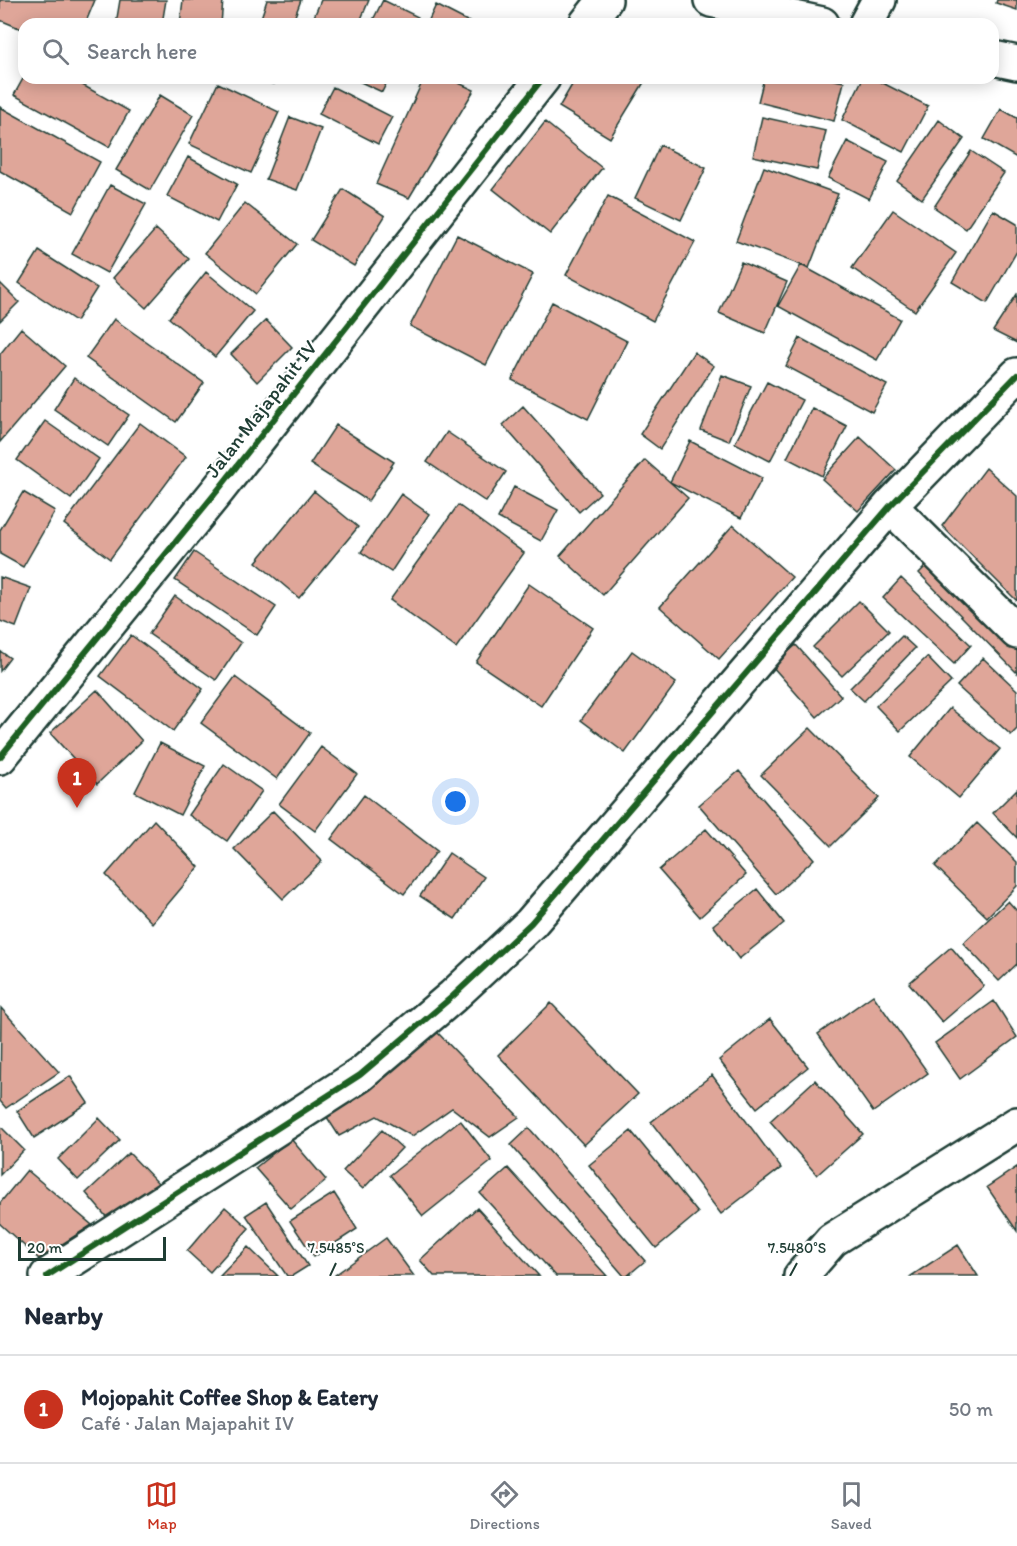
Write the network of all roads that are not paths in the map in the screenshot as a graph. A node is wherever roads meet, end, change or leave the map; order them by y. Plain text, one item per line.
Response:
1 (605, 0) edge
2 (711, 0) edge
3 (879, 0) edge
4 (591, 18) edge
5 (794, 18) edge
6 (869, 18) edge
7 (999, 59) edge
8 (1017, 63) edge
9 (538, 84) edge
10 (1017, 375) edge
11 (891, 506) junction
12 (1017, 632) edge
13 (5, 740) edge
14 (1017, 1124) edge
15 (47, 1276) edge
16 (801, 1276) edge

1 - 4 main road
2 - 5 main road
3 - 6 main road
7 - 8 main road
9 - 13 main road, Jalan Majapahit IV
10 - 11 main road
11 - 12 main road
11 - 15 main road
14 - 16 main road

